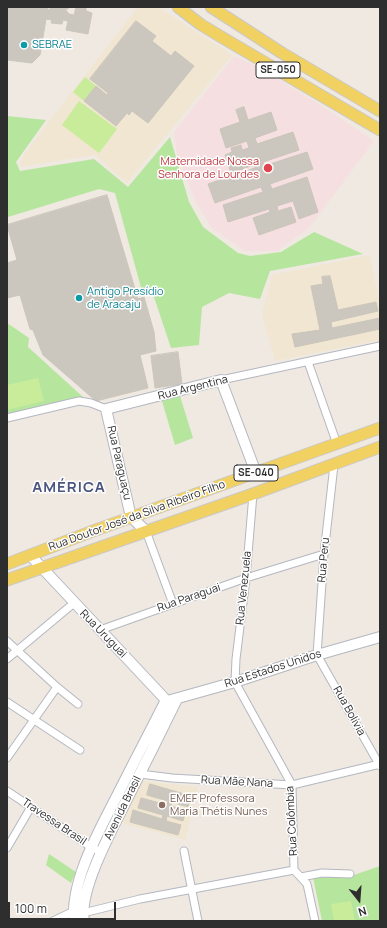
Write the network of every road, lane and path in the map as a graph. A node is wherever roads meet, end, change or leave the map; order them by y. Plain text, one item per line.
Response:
1 (178, 7) edge
2 (211, 7) edge
3 (380, 111) edge
4 (380, 130) edge
5 (380, 346) edge
6 (308, 362) junction
7 (221, 380) junction
8 (106, 409) junction
9 (7, 418) edge
10 (380, 428) edge
11 (337, 444) junction
12 (380, 447) edge
13 (334, 465) junction
14 (256, 473) junction
15 (253, 494) junction
16 (131, 517) junction
17 (146, 530) junction
18 (324, 554) junction
19 (30, 555) junction
20 (7, 564) edge
21 (42, 568) junction
22 (246, 578) junction
23 (7, 580) edge
24 (74, 603) junction
25 (174, 604) junction
26 (100, 630) junction
27 (380, 636) edge
28 (7, 641) edge
29 (17, 651) junction
30 (317, 655) junction
31 (7, 659) edge
32 (235, 682) junction
33 (57, 687) junction
34 (177, 698) junction
35 (166, 700) junction
36 (7, 702) edge
37 (78, 704) dead end
38 (33, 720) junction
39 (80, 750) dead end
40 (7, 758) edge
41 (380, 765) edge
42 (140, 774) junction
43 (292, 785) junction
44 (7, 791) edge
45 (31, 807) junction
46 (91, 847) junction
47 (7, 848) edge
48 (184, 851) dead end
49 (101, 852) junction
50 (294, 870) junction
51 (350, 874) dead end
52 (301, 877) junction
53 (192, 889) junction
54 (79, 917) edge
55 (53, 921) edge
56 (198, 921) edge
57 (315, 921) edge

1 - 4 main road, SE-050
2 - 3 main road, SE-050
5 - 6 street, Rua Argentina
6 - 7 street, Rua Argentina
6 - 11 street
7 - 8 street, Rua Argentina
7 - 14 street
8 - 9 street
8 - 16 street, Rua Paraguaçu
10 - 11 main road, Rua Doutor José da Silva Ribeiro Filho / SE-040
11 - 14 main road, Rua Doutor José da Silva Ribeiro Filho / SE-040
12 - 13 main road, Rua Doutor José da Silva Ribeiro Filho / SE-040
13 - 15 main road, Rua Doutor José da Silva Ribeiro Filho / SE-040
13 - 18 street, Rua Peru
14 - 16 main road, Rua Doutor José da Silva Ribeiro Filho / SE-040
15 - 17 main road, Rua Doutor José da Silva Ribeiro Filho / SE-040
15 - 22 street, Rua Venezuela
16 - 17 street
16 - 19 main road, Rua Doutor José da Silva Ribeiro Filho / SE-040
17 - 21 main road, Rua Doutor José da Silva Ribeiro Filho / SE-040
17 - 25 street
18 - 22 street, Rua Paraguai
18 - 30 street, Rua Peru
19 - 20 main road, Rua Doutor José da Silva Ribeiro Filho / SE-040
19 - 21 street, Rua Uruguai
21 - 23 main road, Rua Doutor José da Silva Ribeiro Filho / SE-040
21 - 24 street, Rua Uruguai
22 - 25 street, Rua Paraguai
22 - 32 street, Rua Venezuela
24 - 26 street, Rua Uruguai
24 - 29 street
25 - 26 street, Rua Paraguai
26 - 35 street, Rua Uruguai
27 - 30 street, Rua Estados Unidos
28 - 29 street
29 - 31 street
29 - 33 street
30 - 32 street, Rua Estados Unidos
30 - 41 street, Rua Bolívia
32 - 34 street, Rua Estados Unidos
32 - 43 street, Rua Colômbia
33 - 37 street
33 - 38 street
34 - 35 street, Rua Estados Unidos
34 - 42 street, Avenida Brasil
35 - 46 street, Avenida Brasil
36 - 38 street
38 - 39 street
38 - 40 street
41 - 43 street, Rua Mãe Nana
42 - 43 street, Rua Mãe Nana
42 - 49 street, Avenida Brasil
43 - 50 street, Rua Colômbia
44 - 45 street, Travessa Brasil
45 - 46 street, Travessa Brasil
45 - 47 street
46 - 49 street, Travessa Brasil
46 - 54 street, Avenida Brasil
48 - 53 street
49 - 54 street, Avenida Brasil
50 - 52 street, Rua Colômbia
50 - 53 street
51 - 52 street
52 - 57 street, Rua Colômbia
53 - 54 street
53 - 56 street
54 - 55 street

